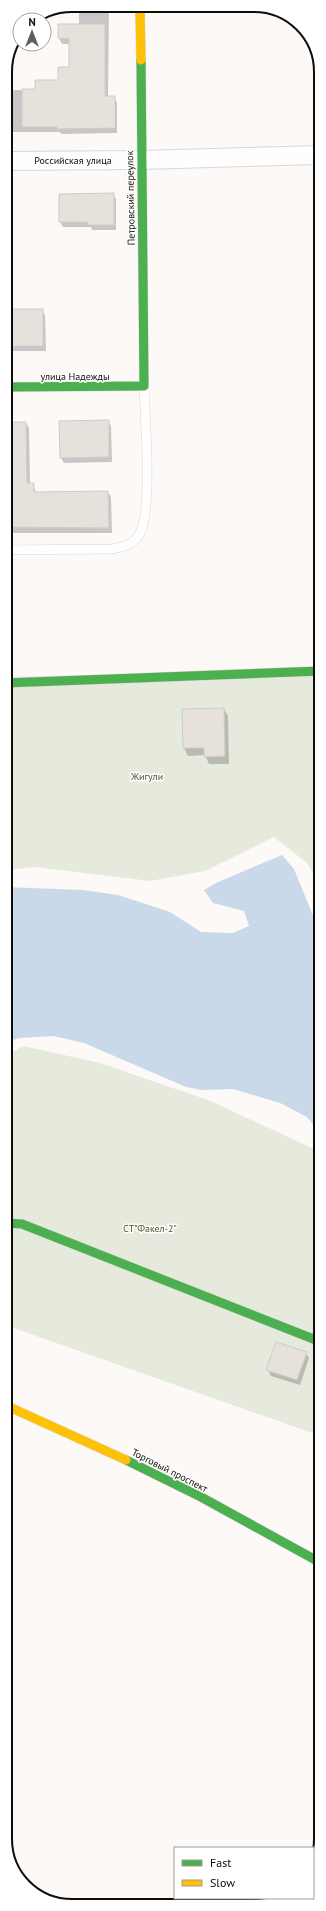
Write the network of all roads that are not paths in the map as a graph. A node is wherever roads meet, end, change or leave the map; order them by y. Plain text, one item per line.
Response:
1 (140, 12) edge
2 (314, 156) edge
3 (140, 160) junction
4 (12, 161) edge
5 (144, 386) junction
6 (12, 387) edge
7 (12, 550) edge
8 (314, 671) edge
9 (12, 684) edge
10 (12, 1223) edge
11 (314, 1339) edge
12 (12, 1408) edge
13 (314, 1559) edge

1 - 3 street, Петровский переулок
2 - 3 street, Российская улица
3 - 4 street, Российская улица
3 - 5 street, Петровский переулок
5 - 6 street, улица Надежды
5 - 7 lane
8 - 9 street
10 - 11 street
12 - 13 street, Торговый проспект

